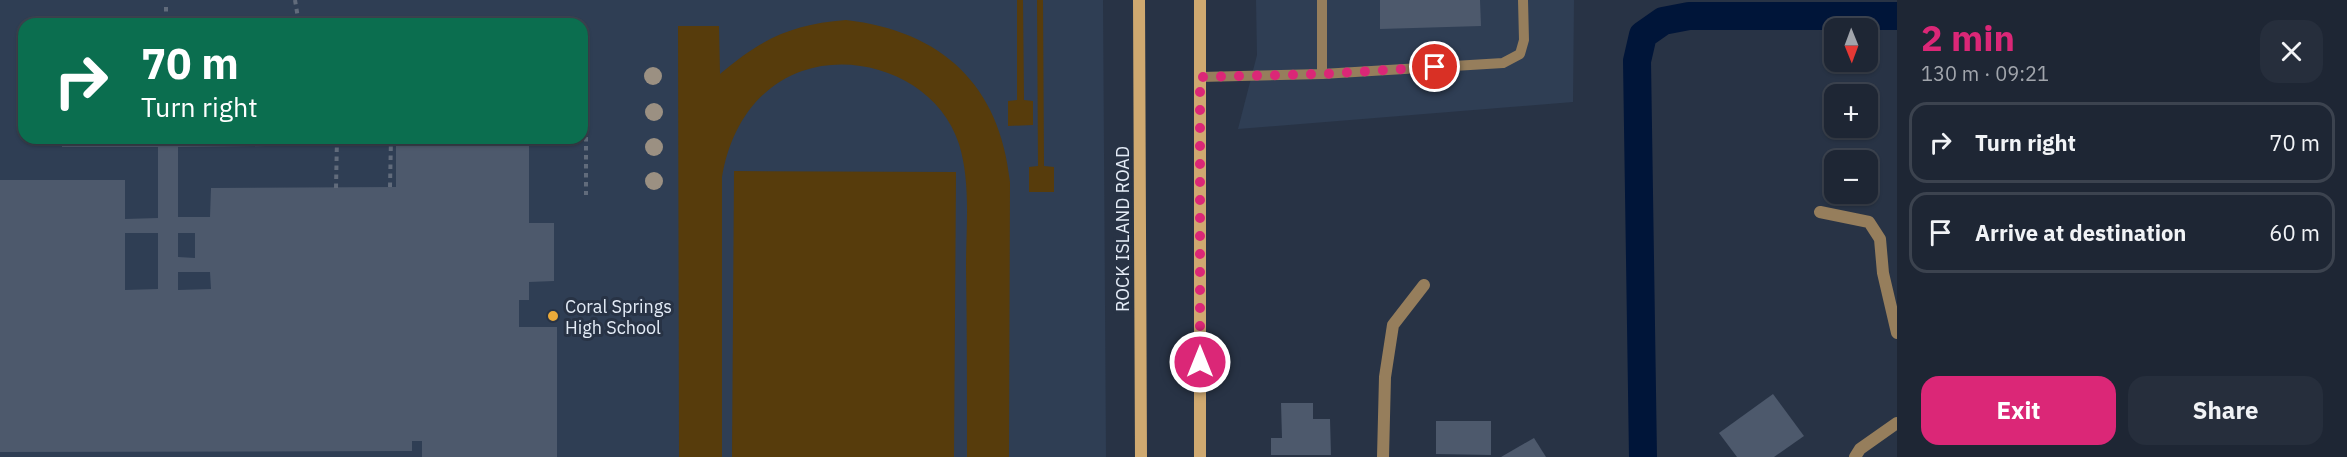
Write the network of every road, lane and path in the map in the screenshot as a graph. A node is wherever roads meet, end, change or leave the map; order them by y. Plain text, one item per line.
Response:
1 (295, 0) edge
2 (1139, 0) edge
3 (1200, 0) edge
4 (1322, 0) edge
5 (1523, 0) edge
6 (166, 7) dead end
7 (166, 18) edge
8 (298, 18) edge
9 (1323, 74) junction
10 (1200, 77) junction
11 (337, 144) edge
12 (391, 144) edge
13 (586, 144) edge
14 (336, 188) dead end
15 (390, 188) dead end
16 (586, 195) dead end
17 (1820, 212) dead end
18 (1424, 285) dead end
19 (1897, 333) edge
20 (1897, 423) edge
21 (1141, 457) edge
22 (1200, 457) edge
23 (1383, 457) edge
24 (1855, 457) edge

1 - 8 path
2 - 21 main road, ROCK ISLAND ROAD
3 - 10 main road
4 - 9 lane
5 - 9 lane
6 - 7 path
9 - 10 lane
10 - 22 main road
11 - 14 path
12 - 15 path
13 - 16 path
17 - 19 street
18 - 23 street
20 - 24 street

